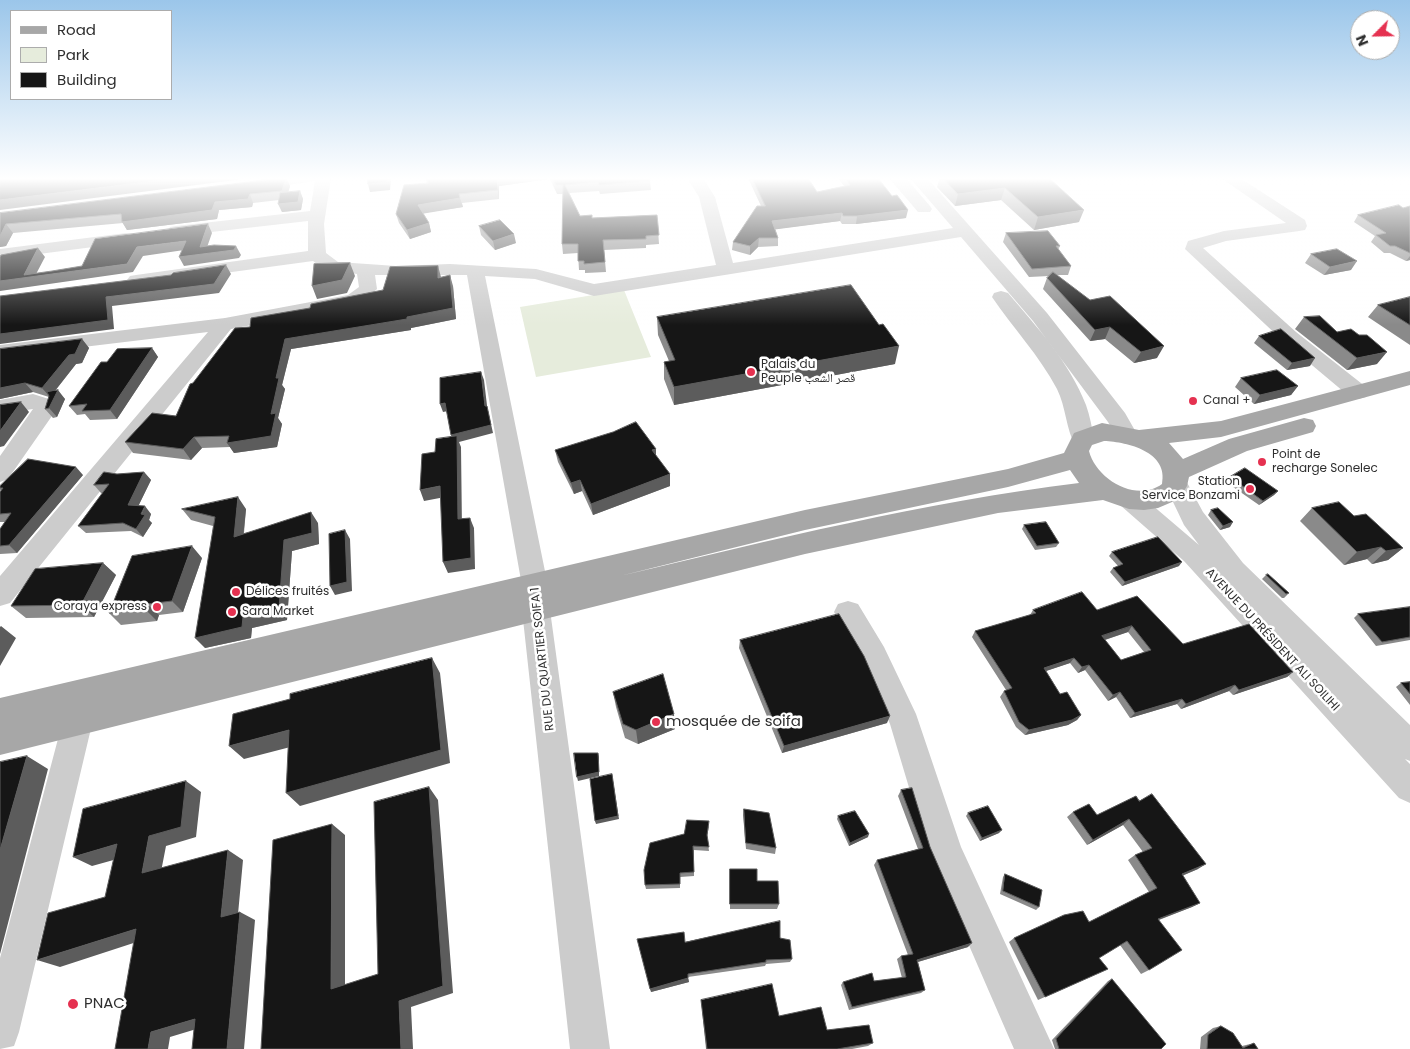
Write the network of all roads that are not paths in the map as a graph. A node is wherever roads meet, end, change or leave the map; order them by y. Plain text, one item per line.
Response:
1 (215, 227) edge
2 (317, 227) edge
3 (715, 227) edge
4 (940, 227) edge
5 (962, 227) edge
6 (1291, 227) edge
7 (966, 231) junction
8 (163, 233) edge
9 (946, 234) junction
10 (143, 236) edge
11 (0, 254) edge
12 (318, 255) junction
13 (366, 269) junction
14 (726, 269) junction
15 (475, 272) junction
16 (116, 283) edge
17 (225, 324) junction
18 (0, 351) edge
19 (1410, 378) edge
20 (1358, 392) junction
21 (1410, 395) edge
22 (0, 407) edge
23 (1133, 436) junction
24 (1080, 449) junction
25 (0, 473) edge
26 (1176, 477) junction
27 (1117, 494) junction
28 (0, 595) edge
29 (535, 598) junction
30 (848, 612) dead end
31 (0, 713) edge
32 (78, 720) junction
33 (0, 739) edge
34 (1410, 746) edge
35 (1406, 776) edge
36 (0, 1032) edge
37 (590, 1049) edge
38 (1034, 1049) edge

1 - 8 street
2 - 12 street
3 - 14 street
4 - 9 street
5 - 7 street
6 - 20 street
7 - 9 street
7 - 23 street
9 - 14 street
9 - 24 street
10 - 11 street
12 - 13 street
12 - 16 street
13 - 15 street
13 - 17 street
14 - 15 street
15 - 29 street, RUE DU QUARTIER SOIFA 1
17 - 18 street
17 - 28 street
19 - 20 main road
20 - 23 main road
21 - 26 main road
22 - 25 street
23 - 24 main road
23 - 26 main road
24 - 27 main road
24 - 29 main road
26 - 27 main road
26 - 34 street, AVENUE DU PRÉSIDENT ALI SOILIHI
27 - 29 main road
27 - 35 street, AVENUE DU PRÉSIDENT ALI SOILIHI
29 - 31 main road
29 - 32 main road
29 - 37 street, RUE DU QUARTIER SOIFA 1
30 - 38 street
32 - 33 main road
32 - 36 street

